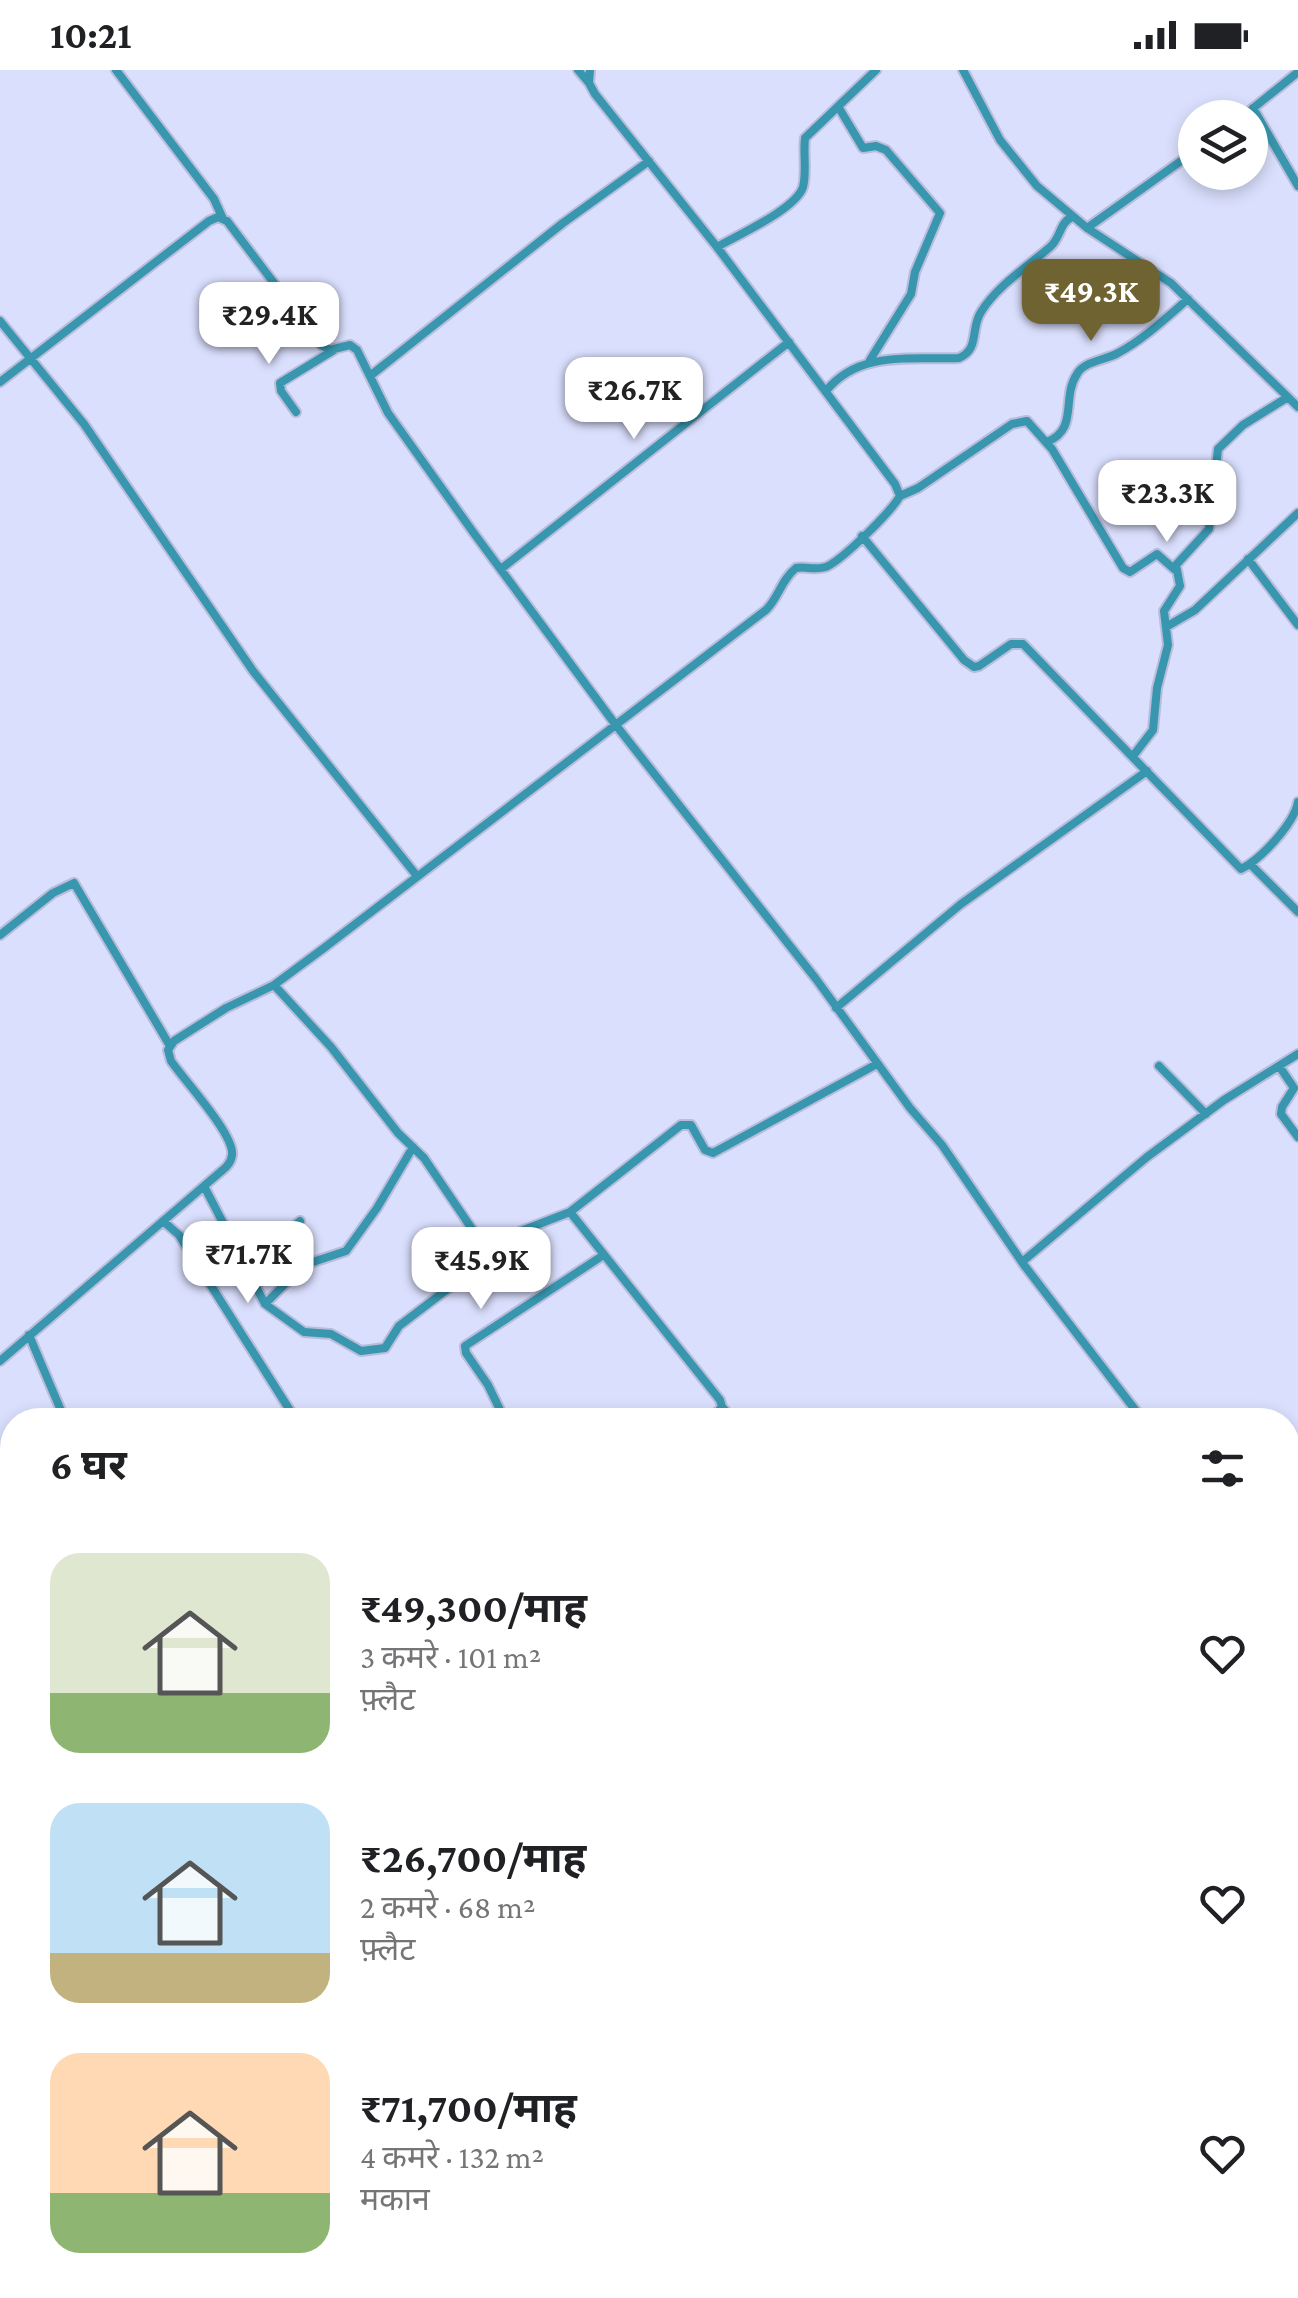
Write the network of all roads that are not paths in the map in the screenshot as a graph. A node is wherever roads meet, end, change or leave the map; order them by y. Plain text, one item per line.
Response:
1 (116, 70) edge
2 (578, 70) edge
3 (590, 70) edge
4 (876, 70) edge
5 (963, 70) edge
6 (1298, 72) edge
7 (589, 83) junction
8 (1263, 100) edge
9 (838, 108) junction
10 (1268, 134) edge
11 (649, 161) junction
12 (1178, 163) edge
13 (1298, 186) edge
14 (1072, 217) junction
15 (223, 219) junction
16 (1086, 228) junction
17 (717, 247) junction
18 (1188, 300) junction
19 (0, 321) edge
20 (789, 342) junction
21 (334, 350) junction
22 (32, 359) junction
23 (870, 360) junction
24 (370, 376) junction
25 (0, 382) edge
26 (826, 391) junction
27 (1288, 397) junction
28 (1298, 407) edge
29 (296, 412) dead end
30 (1046, 442) junction
31 (900, 496) junction
32 (1298, 513) edge
33 (862, 536) junction
34 (1248, 559) junction
35 (1174, 569) junction
36 (501, 570) junction
37 (1298, 625) edge
38 (1166, 627) junction
39 (615, 724) junction
40 (1132, 756) junction
41 (1147, 772) junction
42 (1298, 791) edge
43 (1298, 801) edge
44 (1250, 864) junction
45 (417, 876) junction
46 (1298, 912) edge
47 (0, 934) edge
48 (274, 985) junction
49 (836, 1008) junction
50 (170, 1046) junction
51 (1298, 1054) edge
52 (878, 1064) junction
53 (1160, 1066) dead end
54 (1279, 1066) junction
55 (1206, 1114) junction
56 (1298, 1137) edge
57 (413, 1147) junction
58 (204, 1186) junction
59 (570, 1212) junction
60 (163, 1220) junction
61 (300, 1221) dead end
62 (494, 1253) junction
63 (602, 1256) junction
64 (1022, 1262) junction
65 (248, 1266) junction
66 (264, 1304) junction
67 (29, 1335) junction
68 (0, 1360) edge
69 (722, 1407) edge
70 (60, 1408) edge
71 (288, 1408) edge
72 (499, 1408) edge
73 (1134, 1408) edge

1 - 15 street
2 - 7 street
3 - 7 street
4 - 9 street
5 - 14 street
6 - 8 street
7 - 11 street
9 - 17 street
9 - 23 street
10 - 13 street
11 - 17 street
11 - 24 street
12 - 16 street
14 - 16 street
14 - 23 street
15 - 21 street
15 - 22 street
16 - 18 street
17 - 20 street
18 - 27 street
18 - 30 street
19 - 22 street
20 - 26 street
20 - 36 street
21 - 24 street
21 - 29 street
22 - 25 street
22 - 45 street
23 - 26 street
24 - 36 street
26 - 31 street
27 - 28 street
27 - 35 street
30 - 31 street
30 - 35 street
31 - 33 street
32 - 34 street
33 - 39 street
33 - 40 street
34 - 37 street
34 - 38 street
35 - 38 street
36 - 39 street
38 - 40 street
39 - 45 street
39 - 49 street
40 - 41 street
41 - 44 street
41 - 49 street
42 - 43 street
43 - 44 street
44 - 46 street
45 - 48 street
47 - 50 street
48 - 50 street
48 - 57 street
49 - 52 street
50 - 58 street
51 - 54 street
52 - 59 street
52 - 64 street
53 - 55 street
54 - 55 street
54 - 56 street
55 - 64 street
57 - 62 street
57 - 66 street
58 - 60 street
58 - 65 street
59 - 62 street
59 - 63 street
60 - 67 street
60 - 71 street
61 - 65 street
62 - 66 street
63 - 69 street
63 - 72 street
64 - 73 street
65 - 66 street
67 - 68 street
67 - 70 street

